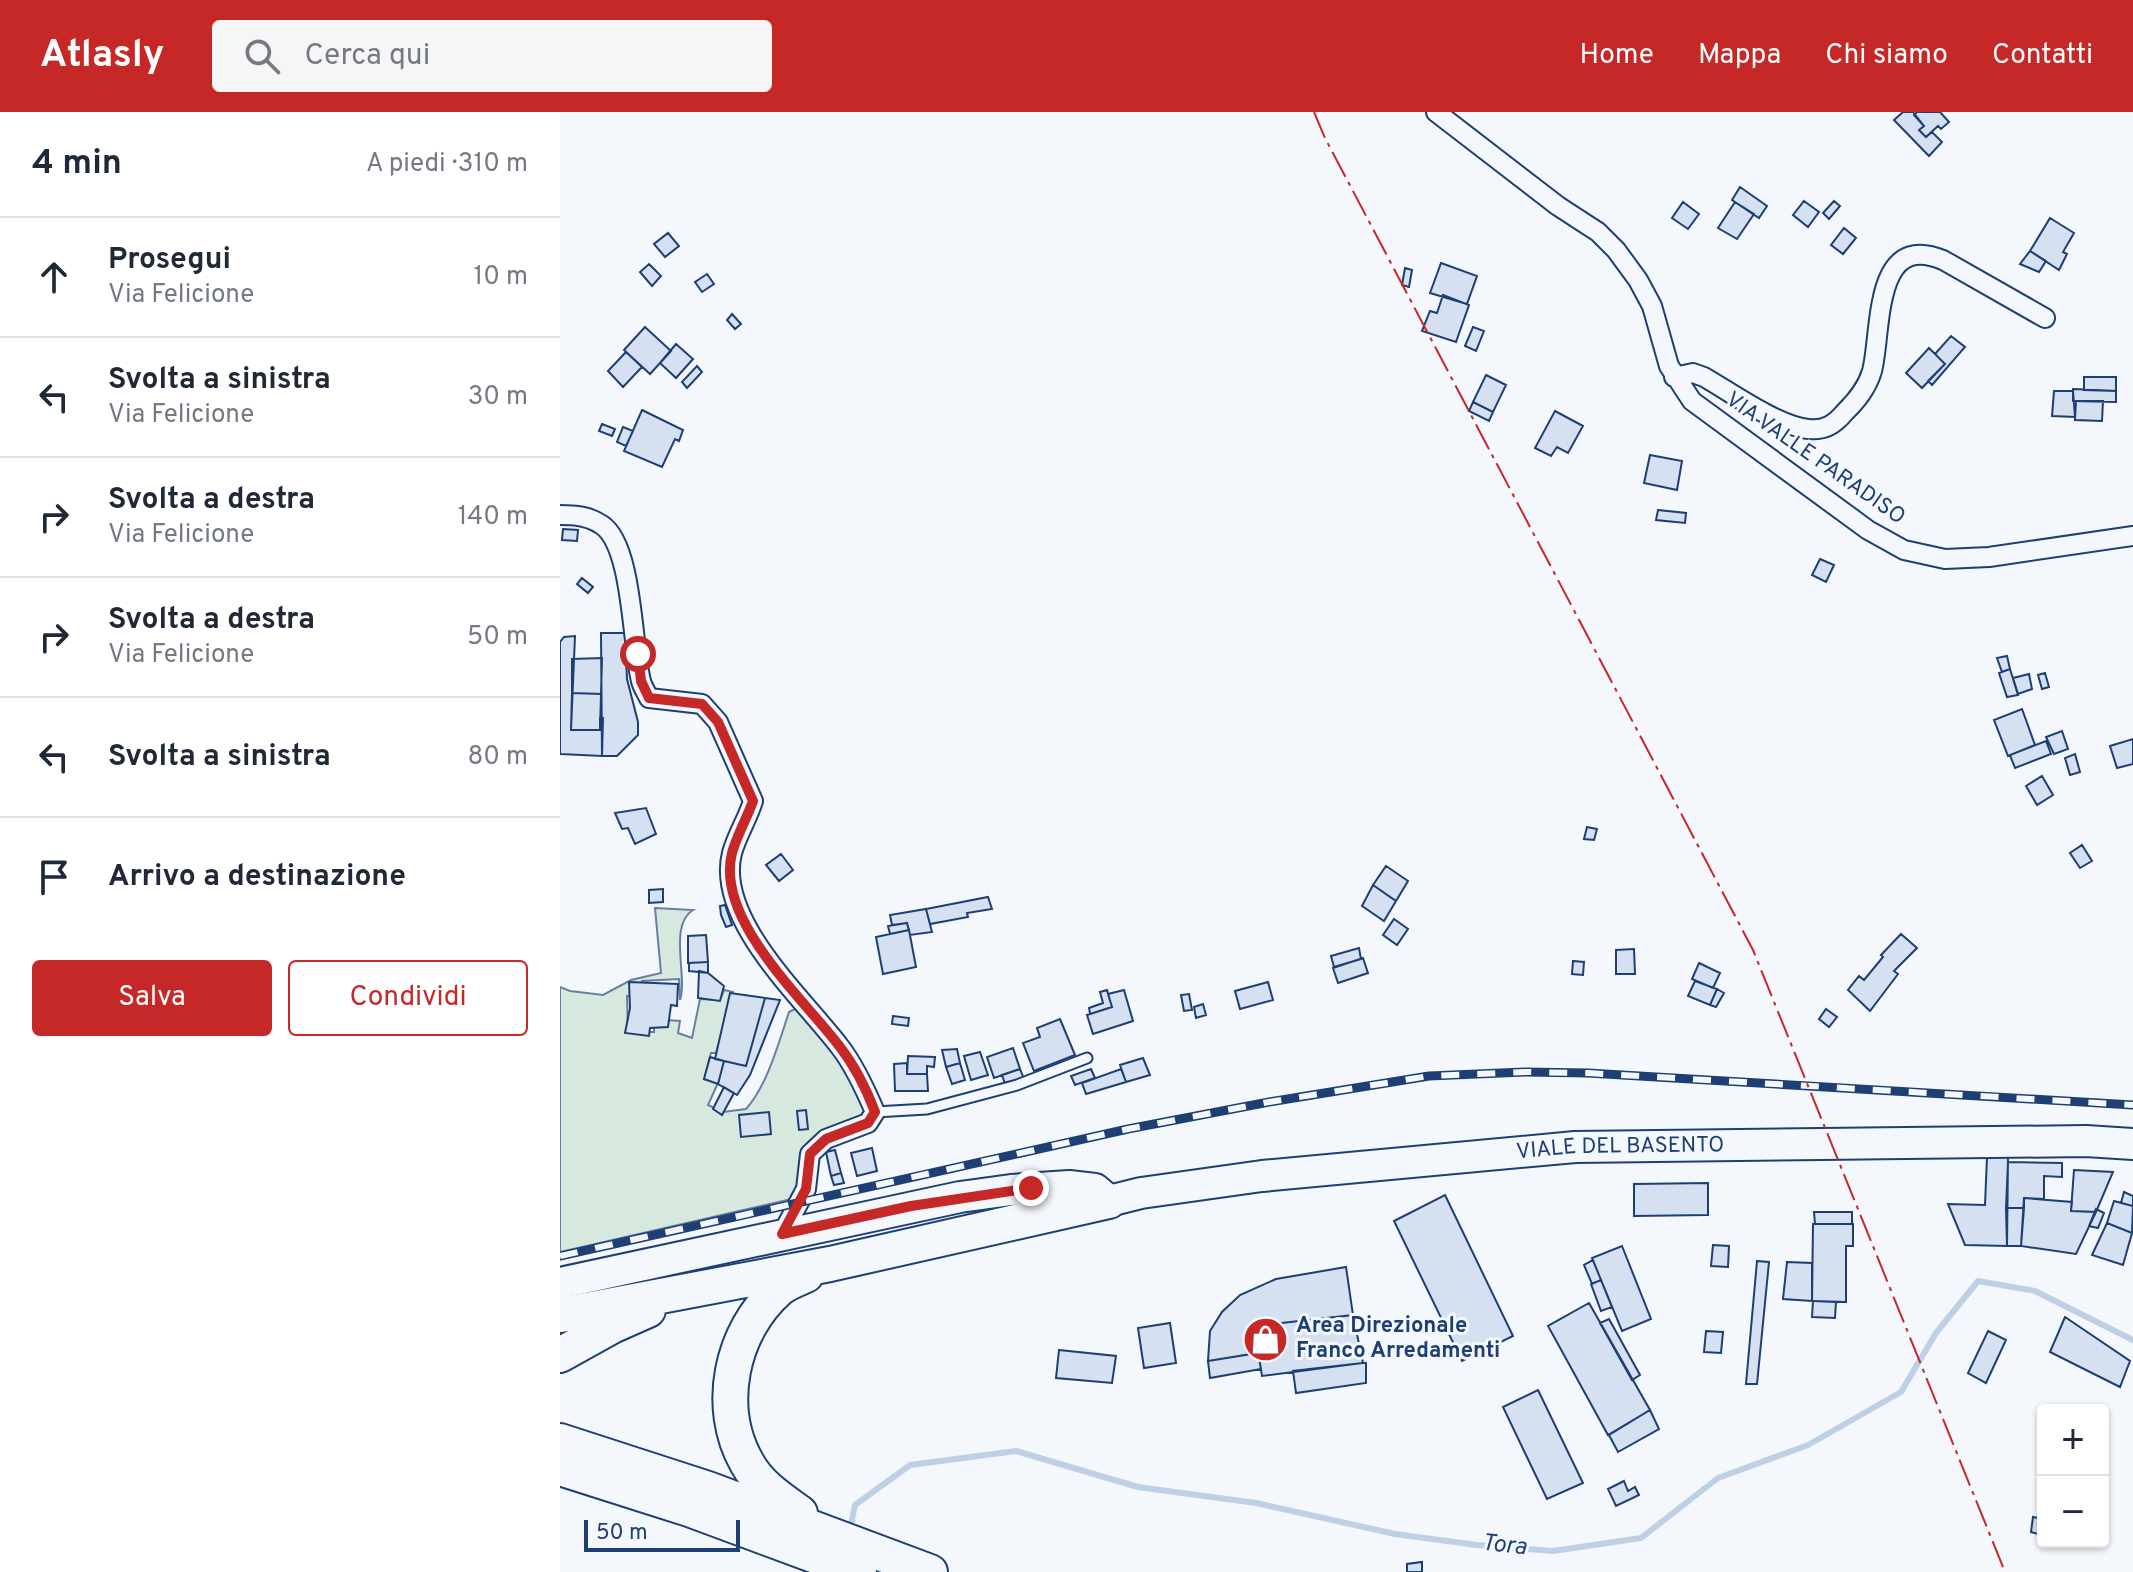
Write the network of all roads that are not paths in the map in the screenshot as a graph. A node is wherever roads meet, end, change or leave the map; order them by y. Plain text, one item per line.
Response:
1 (1436, 112) edge
2 (2045, 318) dead end
3 (1674, 377) junction
4 (560, 515) edge
5 (2133, 536) edge
6 (1087, 1058) dead end
7 (875, 1112) junction
8 (2133, 1144) edge
9 (1109, 1201) junction
10 (788, 1223) junction
11 (830, 1264) junction
12 (560, 1283) edge
13 (724, 1285) junction
14 (560, 1315) edge
15 (560, 1355) edge
16 (560, 1441) edge
17 (560, 1468) edge
18 (777, 1529) junction
19 (833, 1536) junction
20 (859, 1572) edge
21 (930, 1572) edge

1 - 3 street, VIA VALLE PARADISO
2 - 3 street, VIA VALLE PARADISO
3 - 5 street, VIA VALLE PARADISO
4 - 7 street
6 - 7 lane
7 - 10 street
8 - 9 main road, VIALE DEL BASENTO
9 - 10 main road
9 - 11 highway
10 - 12 main road
11 - 13 highway
11 - 19 highway
13 - 14 highway
13 - 15 highway
16 - 18 highway
17 - 18 highway
18 - 19 highway
18 - 20 highway
19 - 21 highway

